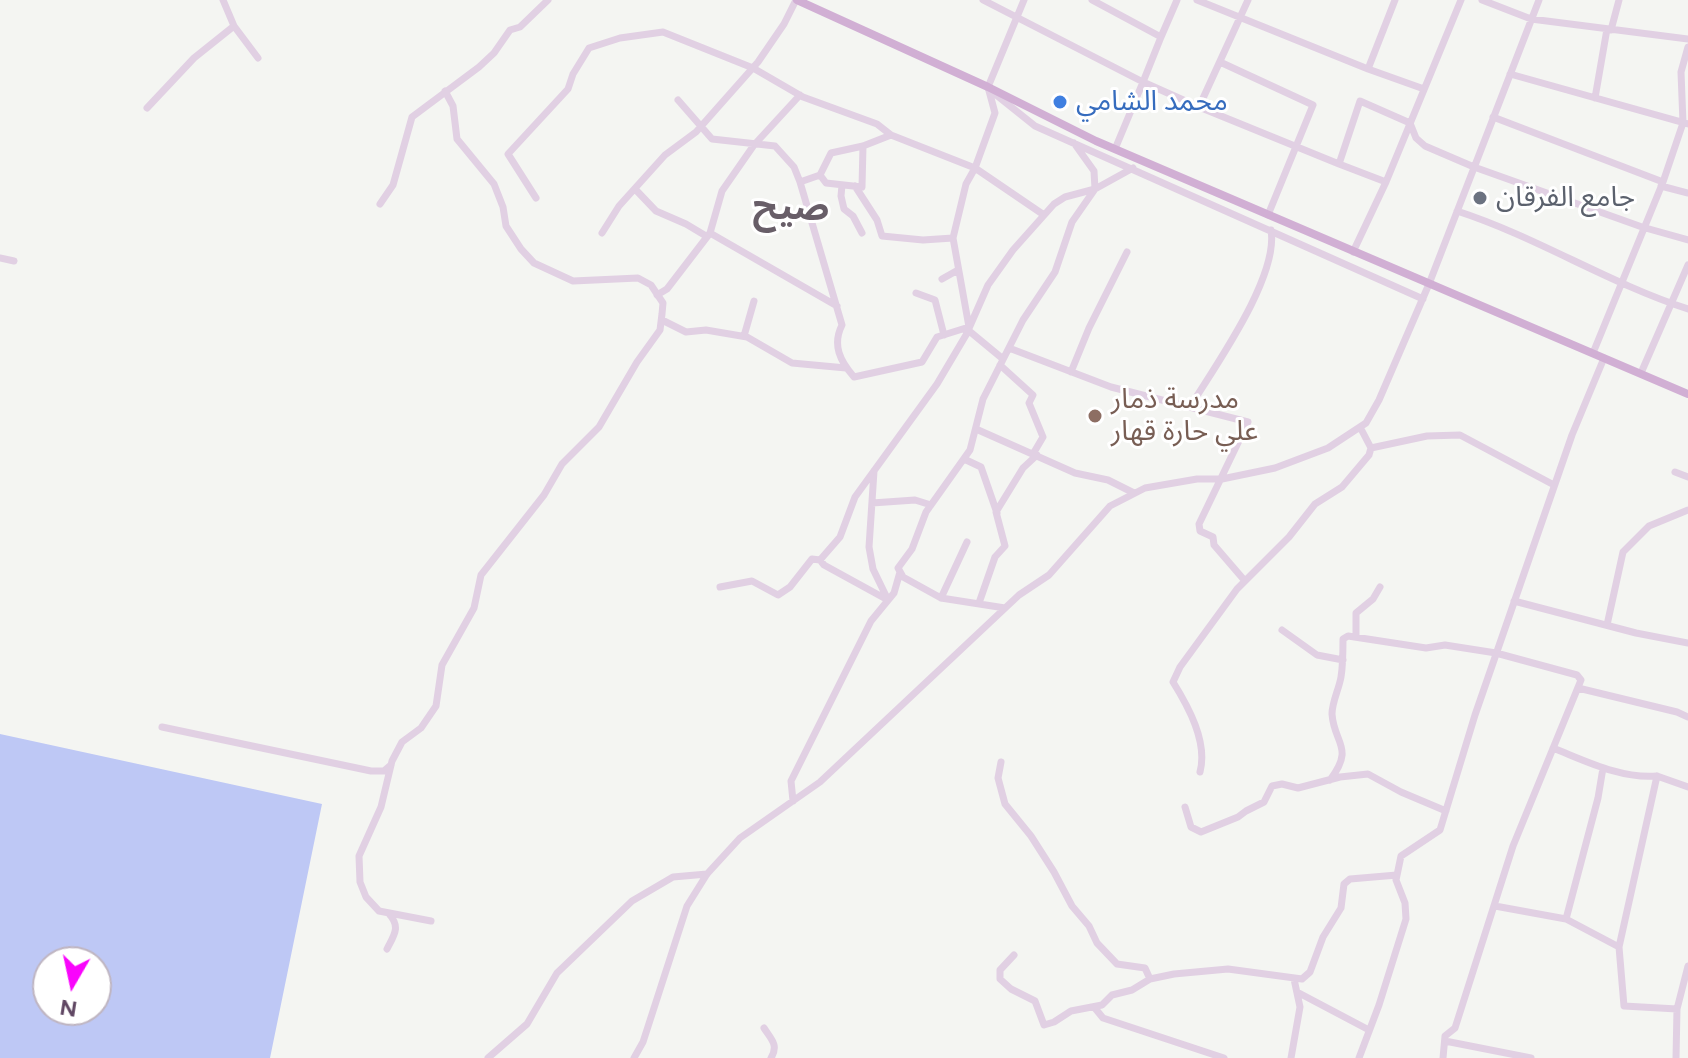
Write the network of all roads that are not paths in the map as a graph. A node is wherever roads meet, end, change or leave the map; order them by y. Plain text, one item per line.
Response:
1 (223, 0) edge
2 (548, 0) edge
3 (797, 0) edge
4 (983, 0) edge
5 (1024, 0) edge
6 (1092, 0) edge
7 (1177, 0) edge
8 (1197, 0) edge
9 (1248, 0) edge
10 (1395, 0) edge
11 (1461, 0) edge
12 (1482, 0) edge
13 (1539, 0) edge
14 (1619, 0) edge
15 (1017, 17) junction
16 (1241, 18) junction
17 (1531, 19) junction
18 (234, 26) junction
19 (1609, 30) junction
20 (1161, 37) junction
21 (1688, 39) edge
22 (1688, 47) edge
23 (258, 58) dead end
24 (1220, 62) junction
25 (753, 68) junction
26 (1368, 69) junction
27 (1510, 74) junction
28 (1143, 82) junction
29 (988, 87) junction
30 (1424, 89) junction
31 (445, 91) junction
32 (800, 95) junction
33 (1595, 98) junction
34 (678, 100) dead end
35 (1199, 107) junction
36 (147, 108) dead end
37 (1493, 117) junction
38 (1410, 123) junction
39 (1686, 124) edge
40 (701, 126) junction
41 (891, 135) junction
42 (1074, 143) junction
43 (754, 145) junction
44 (863, 146) junction
45 (1296, 146) junction
46 (1115, 149) junction
47 (1339, 164) junction
48 (1474, 167) junction
49 (975, 168) junction
50 (1133, 168) junction
51 (820, 175) junction
52 (800, 182) junction
53 (1386, 182) junction
54 (1662, 184) junction
55 (842, 185) junction
56 (855, 186) junction
57 (635, 189) junction
58 (1095, 189) junction
59 (1688, 193) edge
60 (536, 198) dead end
61 (380, 204) dead end
62 (1457, 211) junction
63 (1044, 215) junction
64 (1268, 215) junction
65 (1642, 227) junction
66 (1271, 230) junction
67 (602, 233) dead end
68 (862, 233) dead end
69 (708, 235) junction
70 (953, 238) junction
71 (1688, 240) edge
72 (1127, 252) dead end
73 (1353, 252) junction
74 (0, 258) edge
75 (14, 261) dead end
76 (1688, 265) edge
77 (958, 270) junction
78 (942, 279) dead end
79 (1623, 283) junction
80 (1429, 284) junction
81 (916, 293) dead end
82 (657, 295) junction
83 (1423, 299) junction
84 (754, 301) dead end
85 (1672, 304) junction
86 (837, 306) junction
87 (1688, 309) edge
88 (662, 320) junction
89 (968, 328) junction
90 (944, 335) junction
91 (744, 336) junction
92 (1009, 348) junction
93 (1593, 353) junction
94 (1604, 358) junction
95 (1001, 362) junction
96 (846, 368) junction
97 (1071, 372) junction
98 (1641, 373) junction
99 (1688, 394) edge
100 (1190, 407) junction
101 (1360, 427) junction
102 (976, 429) junction
103 (1371, 448) junction
104 (1035, 455) junction
105 (964, 459) junction
106 (874, 469) junction
107 (1675, 472) dead end
108 (1688, 477) edge
109 (1222, 479) junction
110 (1554, 485) junction
111 (1134, 493) junction
112 (872, 503) junction
113 (931, 505) junction
114 (1688, 510) edge
115 (997, 513) junction
116 (967, 542) dead end
117 (820, 560) junction
118 (900, 571) junction
119 (1245, 581) junction
120 (720, 587) dead end
121 (1380, 587) dead end
122 (941, 598) junction
123 (888, 600) junction
124 (1514, 601) junction
125 (979, 603) junction
126 (1005, 608) junction
127 (1607, 625) junction
128 (1282, 630) dead end
129 (1356, 637) junction
130 (1688, 643) edge
131 (1496, 653) junction
132 (1343, 660) junction
133 (1578, 688) junction
134 (1688, 717) edge
135 (162, 727) dead end
136 (1553, 748) junction
137 (1001, 762) dead end
138 (391, 765) junction
139 (1603, 768) junction
140 (1200, 772) dead end
141 (1657, 776) junction
142 (1330, 780) junction
143 (1688, 787) edge
144 (793, 801) junction
145 (1185, 807) dead end
146 (1446, 811) junction
147 (707, 874) junction
148 (1397, 875) junction
149 (1495, 906) junction
150 (389, 914) junction
151 (1566, 919) junction
152 (431, 921) dead end
153 (1619, 947) junction
154 (387, 949) dead end
155 (1014, 955) dead end
156 (1688, 966) edge
157 (1150, 979) junction
158 (1294, 979) junction
159 (1297, 992) junction
160 (1094, 1007) junction
161 (1677, 1009) junction
162 (764, 1028) dead end
163 (1369, 1030) junction
164 (1445, 1041) junction
165 (1209, 1056) edge
166 (488, 1058) edge
167 (634, 1058) edge
168 (771, 1058) edge
169 (1224, 1058) edge
170 (1291, 1058) edge
171 (1359, 1058) edge
172 (1443, 1058) edge
173 (1531, 1058) edge
174 (1676, 1058) edge

1 - 18 street
2 - 31 street
3 - 25 street
3 - 29 main road
4 - 15 street
5 - 15 street
6 - 20 street
7 - 20 street
8 - 16 street
9 - 16 street
10 - 26 street
11 - 30 street
12 - 17 street
13 - 17 street
14 - 19 street
15 - 28 street
15 - 29 street
16 - 24 street
16 - 26 street
17 - 19 street
17 - 27 street
18 - 23 street
18 - 36 street
19 - 21 street
19 - 33 street
20 - 28 street
22 - 39 street
24 - 35 street
24 - 45 street
25 - 32 street
25 - 40 street
25 - 60 street
26 - 30 street
27 - 33 street
27 - 37 street
28 - 35 street
28 - 46 street
29 - 42 street
29 - 46 main road
29 - 49 street
30 - 38 street
31 - 61 street
31 - 82 street
32 - 41 street
32 - 43 street
33 - 39 street
34 - 40 street
35 - 45 street
37 - 48 street
37 - 54 street
38 - 47 street
38 - 48 street
38 - 53 street
39 - 54 street
40 - 43 street
40 - 57 street
41 - 44 street
41 - 49 street
42 - 50 street
42 - 58 street
43 - 52 street
43 - 69 street
44 - 51 street
44 - 56 street
45 - 47 street
45 - 64 street
46 - 64 main road
47 - 53 street
48 - 62 street
48 - 65 street
49 - 63 street
49 - 70 street
50 - 58 street
50 - 66 street
51 - 52 street
51 - 55 street
52 - 86 street
53 - 73 street
54 - 59 street
54 - 65 street
55 - 56 street
55 - 68 street
56 - 70 street
57 - 67 street
57 - 69 street
58 - 63 street
58 - 92 street
62 - 79 street
62 - 80 street
63 - 89 street
64 - 73 main road
65 - 71 street
65 - 79 street
66 - 83 street
66 - 100 street
69 - 82 street
69 - 86 street
70 - 77 street
72 - 97 street
73 - 80 main road
74 - 75 street
76 - 85 street
77 - 78 street
77 - 89 street
79 - 85 street
79 - 93 street
80 - 83 street
80 - 93 main road
81 - 90 street
82 - 88 street
83 - 101 street
84 - 91 street
85 - 87 street
85 - 98 street
86 - 96 street
88 - 91 street
88 - 138 street
89 - 90 street
89 - 95 street
89 - 106 street
90 - 96 street
91 - 96 street
92 - 95 street
92 - 97 street
93 - 94 main road
94 - 98 main road
94 - 110 street
95 - 102 street
95 - 104 street
97 - 100 street
98 - 99 main road
100 - 109 street
101 - 103 street
101 - 109 street
102 - 104 street
102 - 105 street
103 - 110 street
103 - 119 street
104 - 111 street
104 - 115 street
105 - 113 street
105 - 115 street
106 - 112 street
106 - 117 street
107 - 108 street
109 - 111 street
109 - 119 street
110 - 124 street
111 - 126 street
112 - 113 street
112 - 123 street
113 - 118 street
114 - 127 street
115 - 125 street
116 - 122 street
117 - 120 street
117 - 123 street
118 - 122 street
118 - 123 street
119 - 140 street
121 - 129 street
122 - 125 street
123 - 144 street
124 - 127 street
124 - 131 street
125 - 126 street
126 - 144 street
127 - 130 street
128 - 132 street
129 - 131 street
129 - 132 street
131 - 133 street
131 - 146 street
132 - 142 street
133 - 134 street
133 - 136 street
135 - 138 street
136 - 139 street
136 - 149 street
137 - 157 street
138 - 150 street
139 - 141 street
139 - 151 street
141 - 143 street
141 - 153 street
142 - 145 street
142 - 146 street
144 - 147 street
146 - 148 street
147 - 166 street
147 - 167 street
148 - 158 street
148 - 163 street
149 - 151 street
149 - 164 street
150 - 152 street
150 - 154 street
151 - 153 street
153 - 161 street
155 - 160 street
156 - 161 street
157 - 158 street
157 - 160 street
158 - 159 street
159 - 163 street
159 - 170 street
160 - 165 street
161 - 174 street
162 - 168 street
163 - 171 street
164 - 172 street
164 - 173 street
165 - 169 street

